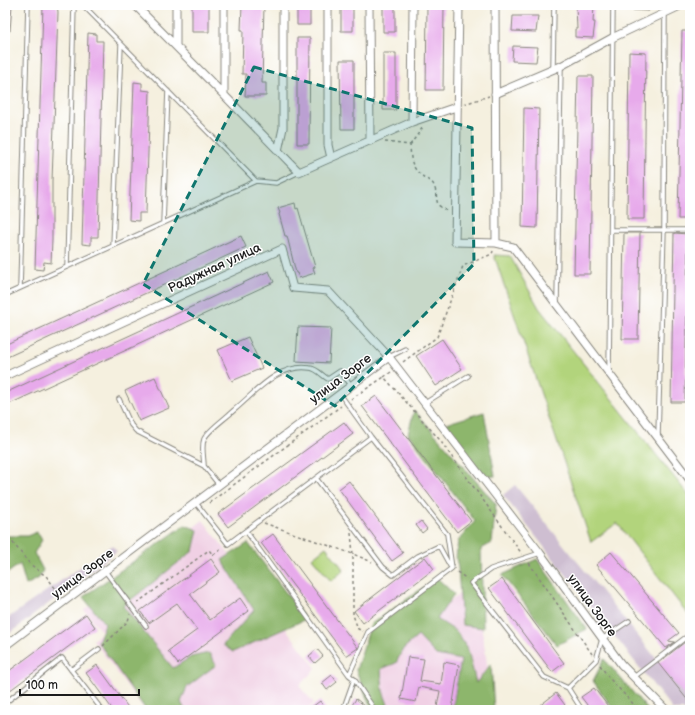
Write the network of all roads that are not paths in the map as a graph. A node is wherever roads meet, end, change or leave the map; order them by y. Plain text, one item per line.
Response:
1 (28, 5) edge
2 (74, 5) edge
3 (83, 5) edge
4 (135, 5) edge
5 (176, 5) edge
6 (224, 5) edge
7 (283, 5) edge
8 (328, 5) edge
9 (370, 5) edge
10 (412, 5) edge
11 (459, 5) edge
12 (495, 5) edge
13 (554, 5) edge
14 (613, 5) edge
15 (665, 5) edge
16 (682, 5) edge
17 (665, 13) junction
18 (612, 38) junction
19 (121, 45) junction
20 (176, 46) junction
21 (561, 66) junction
22 (553, 68) junction
23 (168, 91) junction
24 (495, 94) junction
25 (224, 95) junction
26 (456, 107) junction
27 (412, 122) junction
28 (370, 141) junction
29 (278, 151) junction
30 (331, 158) junction
31 (299, 172) junction
32 (256, 181) junction
33 (163, 223) junction
34 (664, 229) junction
35 (611, 230) junction
36 (690, 230) edge
37 (496, 243) junction
38 (113, 246) junction
39 (67, 267) junction
40 (20, 288) junction
41 (5, 295) edge
42 (557, 305) junction
43 (405, 349) dead end
44 (389, 357) junction
45 (609, 373) junction
46 (5, 376) edge
47 (468, 376) dead end
48 (350, 385) junction
49 (340, 393) junction
50 (119, 399) dead end
51 (425, 403) junction
52 (658, 436) junction
53 (371, 437) junction
54 (204, 466) junction
55 (316, 478) junction
56 (690, 480) edge
57 (219, 485) junction
58 (196, 503) junction
59 (246, 531) junction
60 (540, 553) junction
61 (452, 568) junction
62 (105, 571) junction
63 (629, 621) dead end
64 (146, 626) dead end
65 (602, 639) junction
66 (690, 639) edge
67 (5, 646) edge
68 (100, 649) road end
69 (71, 670) junction
70 (349, 675) junction
71 (634, 678) junction
72 (354, 679) junction
73 (568, 688) junction
74 (5, 703) edge
75 (102, 710) edge
76 (343, 710) edge
77 (375, 710) edge
78 (582, 710) edge
79 (666, 710) edge

1 - 40 lane
2 - 39 lane
3 - 19 lane
4 - 20 street
5 - 20 street
6 - 25 street
7 - 29 street
8 - 30 street
9 - 28 street
10 - 27 street
11 - 26 street
12 - 24 street
13 - 22 lane
14 - 18 lane
15 - 17 lane
16 - 17 street
17 - 18 street
17 - 34 lane
18 - 21 street
18 - 35 lane
19 - 23 lane
19 - 38 lane
20 - 25 street
21 - 22 street
21 - 42 lane
22 - 24 street
23 - 32 lane
23 - 33 lane
24 - 37 street
25 - 29 street
26 - 27 street
26 - 37 street
27 - 28 street
28 - 30 street
29 - 31 street
30 - 31 street
31 - 32 lane
32 - 33 lane
33 - 38 lane
34 - 35 lane
34 - 36 lane
34 - 52 lane
35 - 45 lane
37 - 42 street
38 - 39 lane
39 - 40 lane
40 - 41 lane
42 - 45 street
43 - 44 lane
44 - 46 street, Радужная улица
44 - 48 street, улица Зорге
44 - 51 street, улица Зорге
45 - 52 street
47 - 51 lane
48 - 49 street, улица Зорге
48 - 54 lane
49 - 53 lane
49 - 57 street, улица Зорге
50 - 54 lane
51 - 60 street, улица Зорге
52 - 56 street
53 - 55 lane
53 - 61 lane
54 - 57 lane
55 - 59 lane
55 - 61 lane
57 - 58 street, улица Зорге
58 - 59 lane
58 - 62 street, улица Зорге
59 - 70 lane
60 - 65 street, улица Зорге
60 - 73 lane
61 - 70 lane
62 - 64 lane
62 - 67 street, улица Зорге
63 - 65 lane
65 - 71 street, улица Зорге
65 - 73 lane
66 - 71 lane
68 - 69 lane
69 - 74 lane
69 - 75 lane
70 - 72 lane
71 - 79 street, улица Зорге
72 - 76 lane
72 - 77 lane
73 - 78 lane

